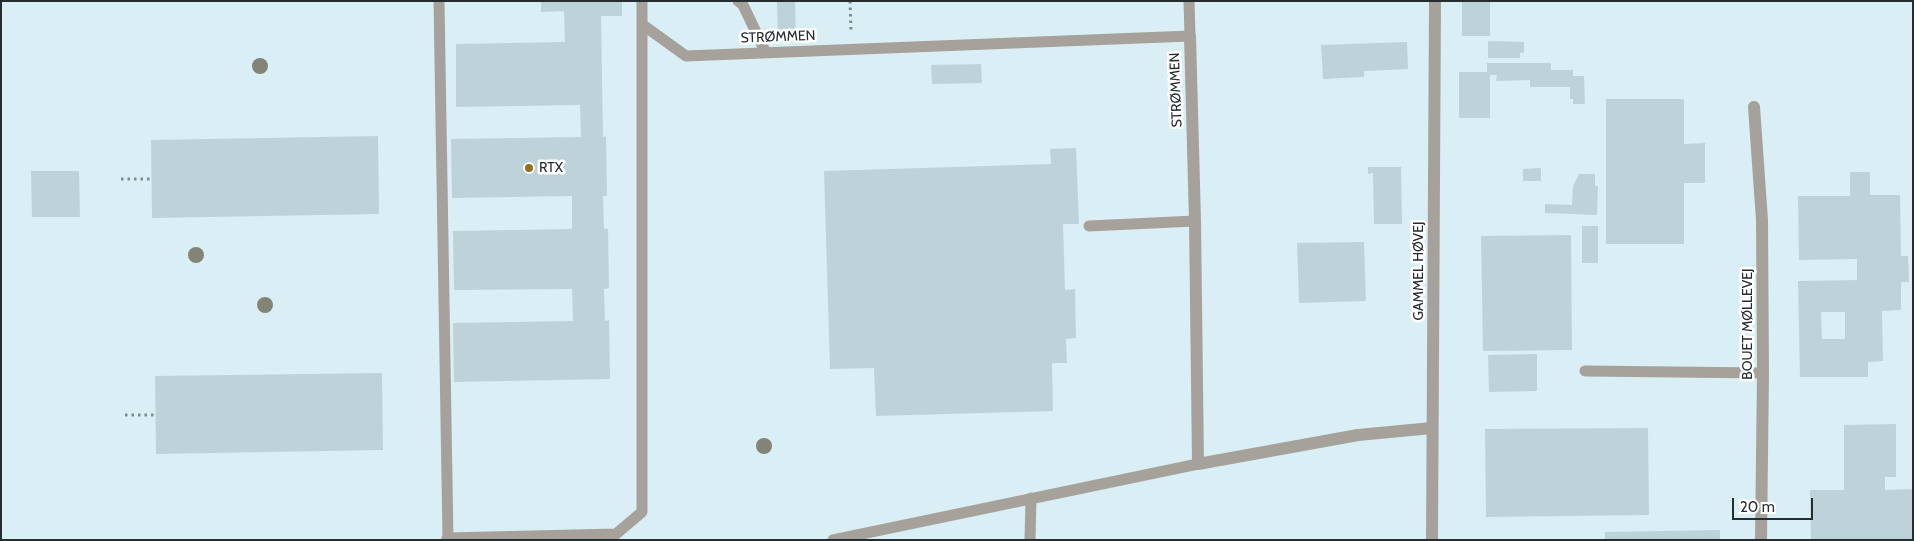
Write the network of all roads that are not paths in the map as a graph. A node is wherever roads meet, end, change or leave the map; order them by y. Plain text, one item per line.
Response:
1 (439, 1) edge
2 (642, 1) edge
3 (738, 1) edge
4 (1189, 1) edge
5 (1435, 1) edge
6 (643, 25) junction
7 (1190, 36) junction
8 (766, 53) junction
9 (1754, 107) dead end
10 (1195, 220) junction
11 (1089, 226) dead end
12 (1585, 371) dead end
13 (1763, 372) junction
14 (1432, 428) junction
15 (1198, 464) junction
16 (1031, 498) junction
17 (448, 539) edge
18 (833, 540) edge
19 (1030, 540) edge
20 (1432, 540) edge
21 (1762, 540) edge

1 - 17 lane
2 - 6 lane
3 - 8 lane
4 - 7 lane
5 - 14 street, GAMMEL HØVEJ
6 - 8 lane, STRØMMEN
6 - 17 lane
7 - 8 lane, STRØMMEN
7 - 10 street, STRØMMEN
9 - 13 street, BOUET MØLLEVEJ
10 - 11 lane
10 - 15 street, STRØMMEN
12 - 13 lane
13 - 21 street, BOUET MØLLEVEJ
14 - 15 street
14 - 20 street, GAMMEL HØVEJ
15 - 16 lane
16 - 18 lane
16 - 19 lane

